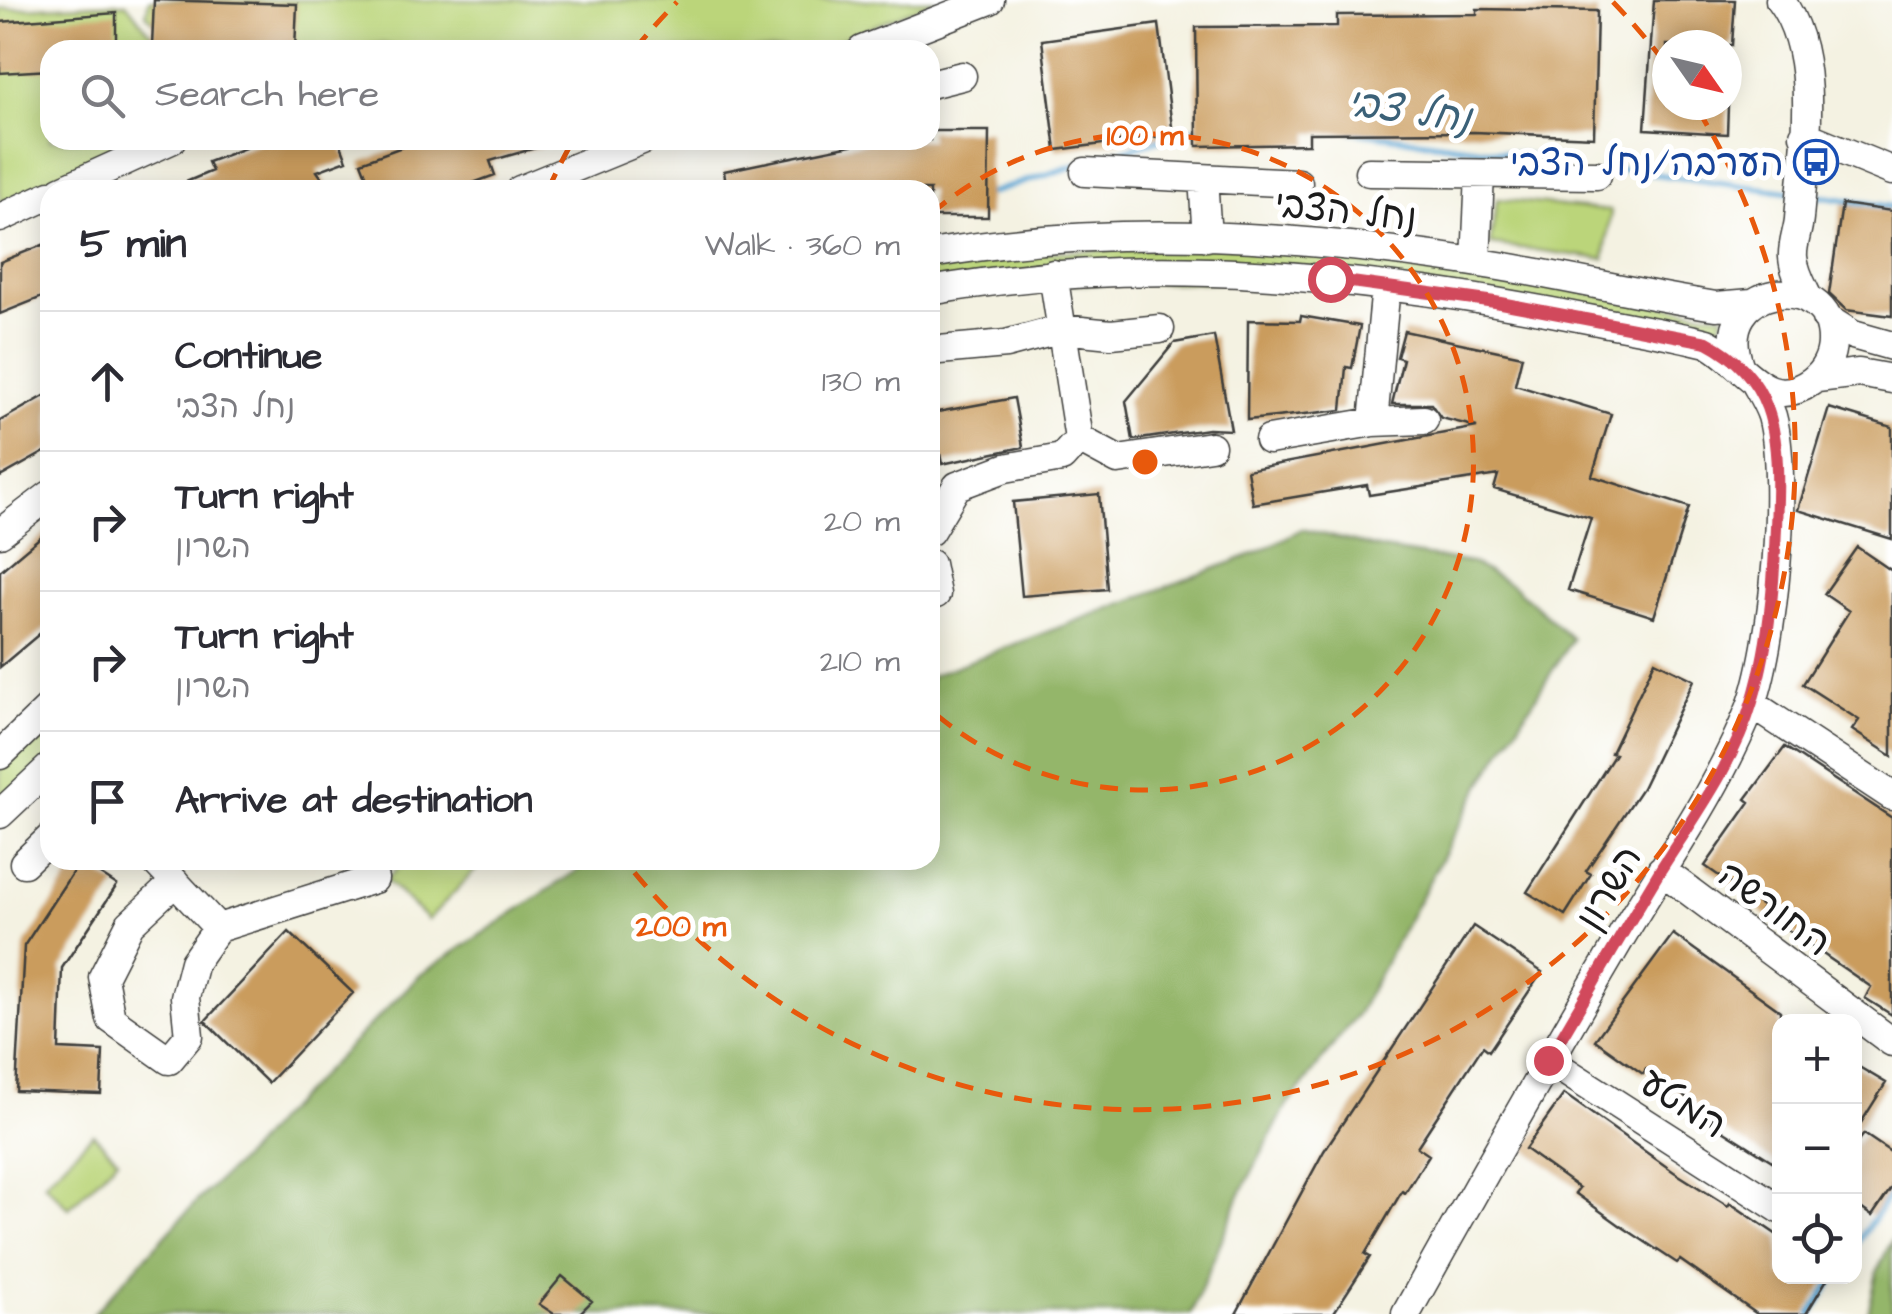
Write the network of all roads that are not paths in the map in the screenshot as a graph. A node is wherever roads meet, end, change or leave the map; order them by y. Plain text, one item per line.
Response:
1 (990, 0) edge
2 (1780, 0) edge
3 (888, 40) edge
4 (962, 76) dead end
5 (940, 82) edge
6 (1804, 136) junction
7 (149, 150) edge
8 (618, 150) edge
9 (1086, 172) dead end
10 (1369, 172) dead end
11 (1892, 172) edge
12 (1480, 174) junction
13 (1597, 175) dead end
14 (84, 180) edge
15 (544, 180) edge
16 (1203, 180) junction
17 (1298, 183) dead end
18 (40, 200) edge
19 (0, 218) edge
20 (1798, 224) junction
21 (1208, 237) junction
22 (940, 253) edge
23 (1476, 262) junction
24 (1052, 274) junction
25 (1386, 286) junction
26 (940, 289) edge
27 (1759, 299) junction
28 (1818, 309) junction
29 (1062, 329) junction
30 (1160, 329) dead end
31 (1892, 346) edge
32 (940, 350) edge
33 (1747, 374) junction
34 (1892, 379) edge
35 (1810, 382) junction
36 (1424, 420) dead end
37 (1373, 422) junction
38 (1079, 439) junction
39 (1269, 440) dead end
40 (1211, 446) dead end
41 (1778, 469) junction
42 (40, 503) edge
43 (940, 515) edge
44 (0, 533) edge
45 (1752, 704) junction
46 (40, 717) edge
47 (0, 755) edge
48 (40, 776) edge
49 (1892, 796) edge
50 (0, 814) edge
51 (40, 848) edge
52 (24, 863) dead end
53 (164, 870) edge
54 (1661, 870) junction
55 (374, 880) dead end
56 (175, 882) junction
57 (218, 928) junction
58 (1892, 1042) edge
59 (1548, 1060) junction
60 (1772, 1204) edge
61 (1406, 1314) edge

1 - 3 street
2 - 6 street
4 - 5 street
6 - 11 street
6 - 20 street
7 - 14 street
8 - 15 street
9 - 16 street
10 - 12 street
12 - 13 street
12 - 23 street
16 - 17 street
16 - 21 street
18 - 19 street
20 - 27 street
20 - 28 street
21 - 22 street, נחל הצבי
21 - 23 street, נחל הצבי
23 - 27 street, נחל הצבי
24 - 25 street, נחל הצבי
24 - 26 street, נחל הצבי
24 - 29 street
25 - 33 street, נחל הצבי
25 - 37 street
27 - 28 street
27 - 33 street
28 - 31 street
28 - 35 street
29 - 30 street
29 - 32 street
29 - 38 street
33 - 35 street
33 - 41 street, השרון
34 - 35 street
35 - 41 street, השרון
36 - 37 street
37 - 39 street
38 - 40 street
38 - 43 street
41 - 45 street, השרון
42 - 44 street
45 - 49 street
45 - 54 street, השרון
46 - 47 street
48 - 50 street
51 - 52 street
53 - 56 street
54 - 58 street, החורשה
54 - 59 street, השרון
55 - 57 street
56 - 57 street
56 - 57 street
59 - 60 street, המטע
59 - 61 street, השרון

